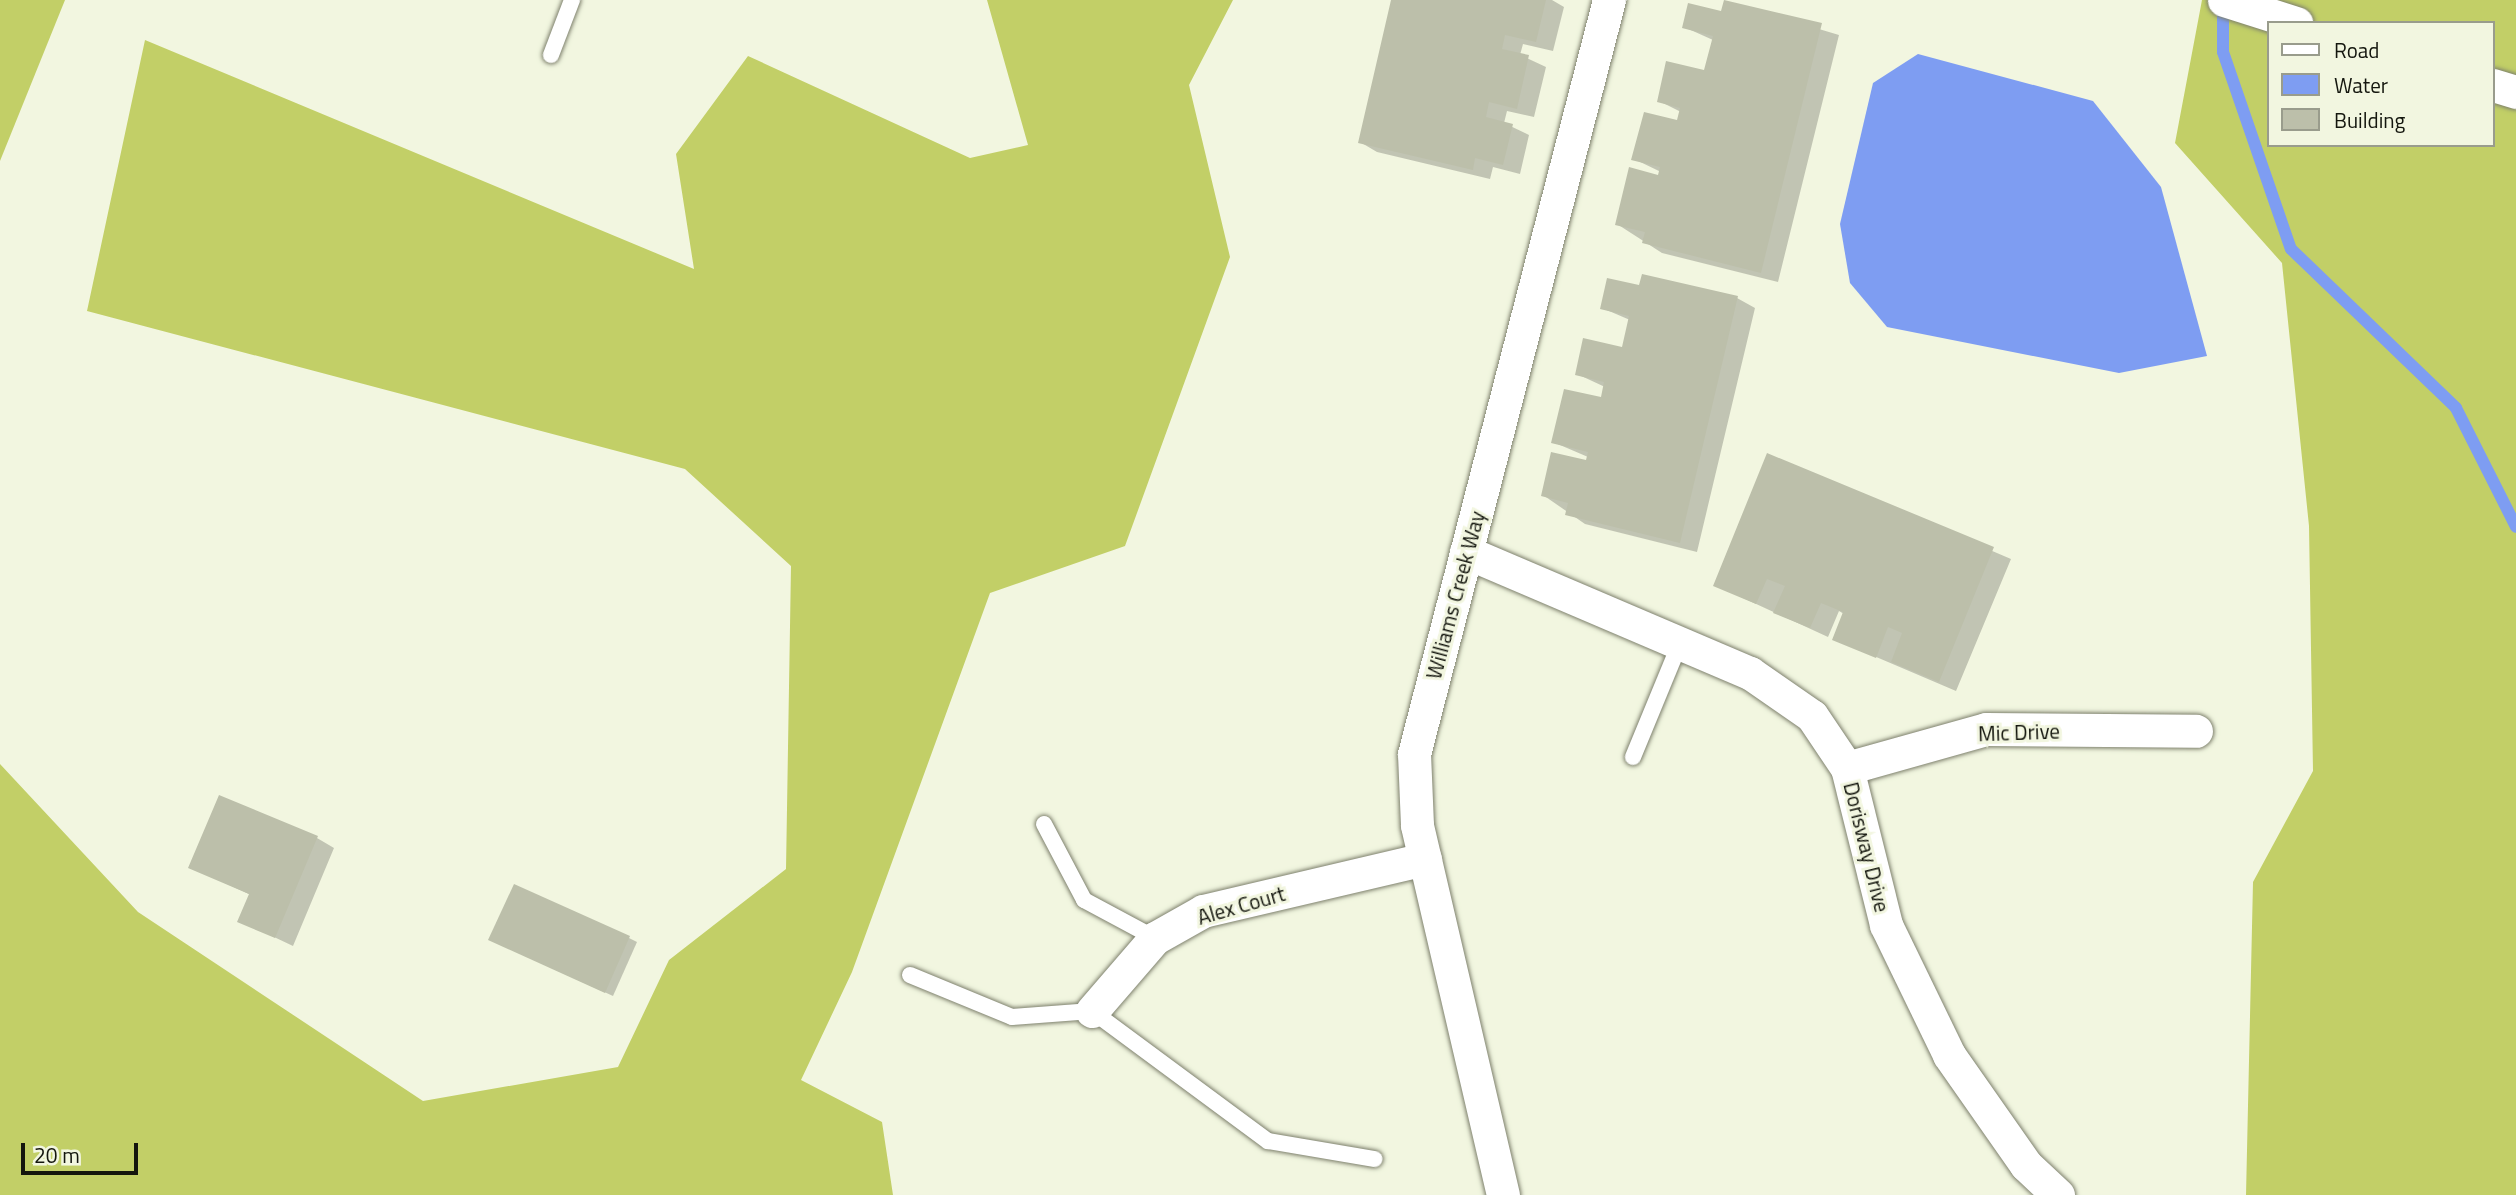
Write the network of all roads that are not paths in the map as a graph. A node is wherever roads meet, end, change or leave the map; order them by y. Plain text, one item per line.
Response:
1 (572, 0) edge
2 (1609, 0) edge
3 (2224, 0) edge
4 (2290, 21) edge
5 (551, 55) dead end
6 (2495, 86) edge
7 (2516, 92) edge
8 (1466, 552) junction
9 (1681, 643) junction
10 (2196, 731) dead end
11 (1633, 757) dead end
12 (1847, 768) junction
13 (1044, 824) dead end
14 (1425, 859) junction
15 (1155, 938) junction
16 (910, 975) dead end
17 (1092, 1011) junction
18 (1374, 1159) dead end
19 (1503, 1195) edge
20 (2058, 1195) edge

1 - 5 lane
2 - 8 street, Williams Creek Way
3 - 4 street
6 - 7 street
8 - 9 street, Dorisway Drive
8 - 14 street, Williams Creek Way
9 - 11 lane
9 - 12 street, Dorisway Drive
10 - 12 street, Mic Drive
12 - 20 street, Dorisway Drive
13 - 15 lane
14 - 15 street, Alex Court
14 - 19 street, Williams Creek Way
15 - 17 street, Alex Court
16 - 17 lane
17 - 18 lane

